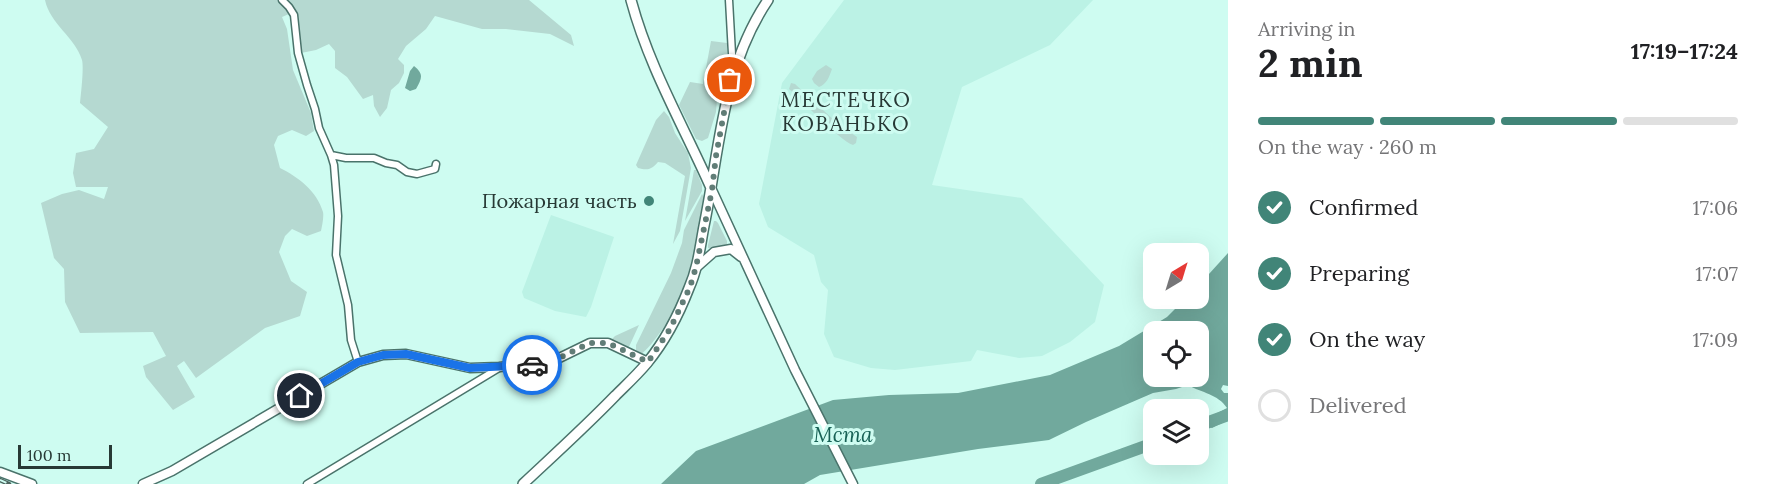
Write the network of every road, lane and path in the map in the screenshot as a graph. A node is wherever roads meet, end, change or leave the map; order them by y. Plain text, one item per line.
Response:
1 (282, 0) edge
2 (631, 0) edge
3 (729, 0) edge
4 (768, 0) edge
5 (733, 72) junction
6 (331, 154) junction
7 (346, 158) junction
8 (436, 164) dead end
9 (334, 165) junction
10 (712, 190) junction
11 (743, 259) junction
12 (696, 267) junction
13 (358, 362) junction
14 (648, 362) junction
15 (499, 367) junction
16 (0, 471) edge
17 (32, 484) edge
18 (143, 484) edge
19 (307, 484) edge
20 (523, 484) edge
21 (853, 484) edge

1 - 6 street
2 - 10 main road
3 - 5 street
4 - 5 main road
5 - 10 main road
6 - 7 street
6 - 9 street
7 - 8 street
7 - 9 street
9 - 13 street
10 - 11 street
10 - 12 main road
11 - 12 street
11 - 21 street
12 - 14 main road
13 - 15 street
13 - 18 street
14 - 15 street
14 - 20 main road
15 - 19 street
16 - 17 street

